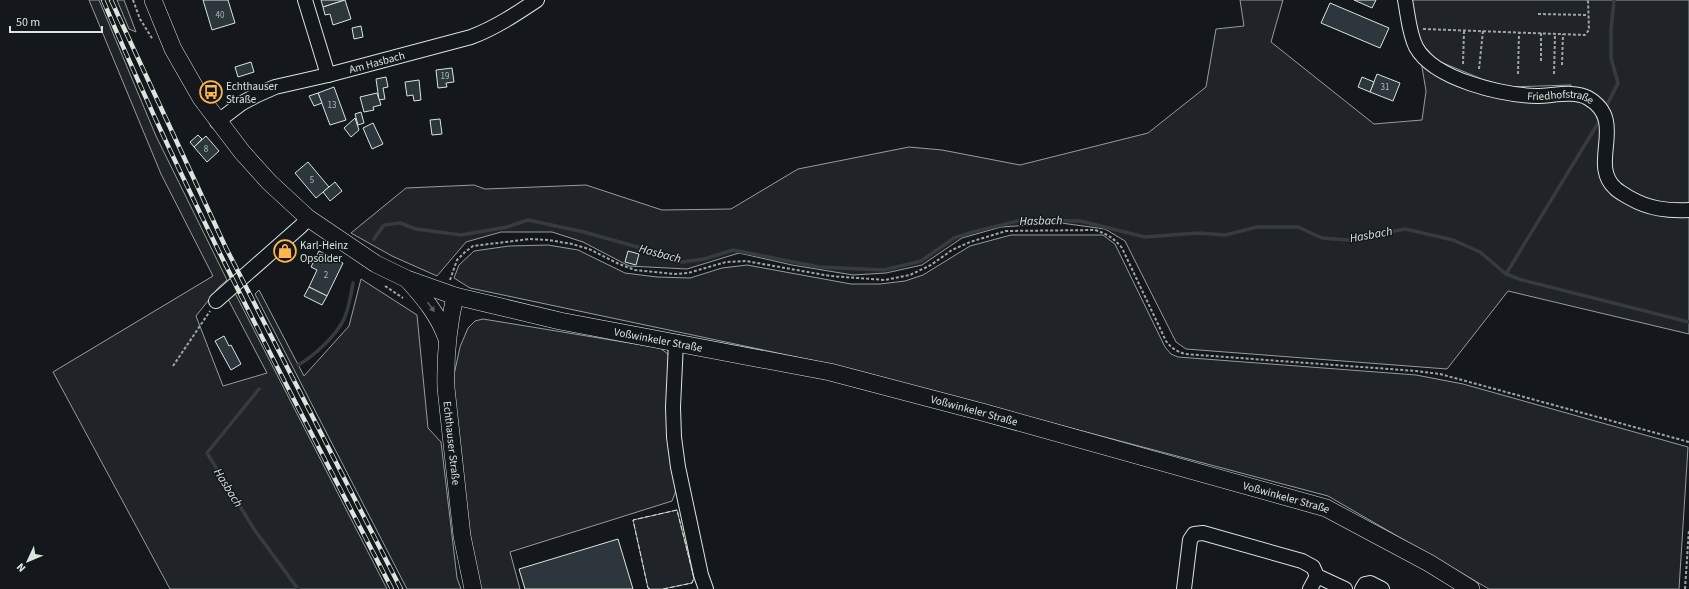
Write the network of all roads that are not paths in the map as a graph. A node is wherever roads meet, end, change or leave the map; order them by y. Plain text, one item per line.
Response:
1 (153, 0) edge
2 (305, 0) edge
3 (537, 0) edge
4 (1405, 0) edge
5 (328, 75) junction
6 (217, 122) junction
7 (1689, 210) edge
8 (308, 218) junction
9 (407, 279) junction
10 (455, 296) junction
11 (216, 302) road end
12 (447, 339) junction
13 (676, 342) junction
14 (1317, 576) junction
15 (702, 588) edge
16 (473, 589) edge
17 (1184, 589) edge
18 (1310, 589) edge
19 (1345, 589) edge
20 (1362, 589) edge
21 (1382, 589) edge
22 (1471, 589) edge

1 - 6 main road
2 - 5 street
3 - 5 street, Am Hasbach
4 - 7 street, Friedhofstraße
5 - 6 street, Am Hasbach
6 - 8 main road
8 - 9 main road
8 - 11 street
9 - 10 main road, Voßwinkeler Straße
9 -> 12 main road
10 - 12 main road, Echthauser Straße
10 - 13 main road, Voßwinkeler Straße
12 - 16 main road, Echthauser Straße
13 - 15 street
13 - 22 main road, Voßwinkeler Straße
14 - 17 street
14 - 18 street
14 - 19 street
20 - 21 street

